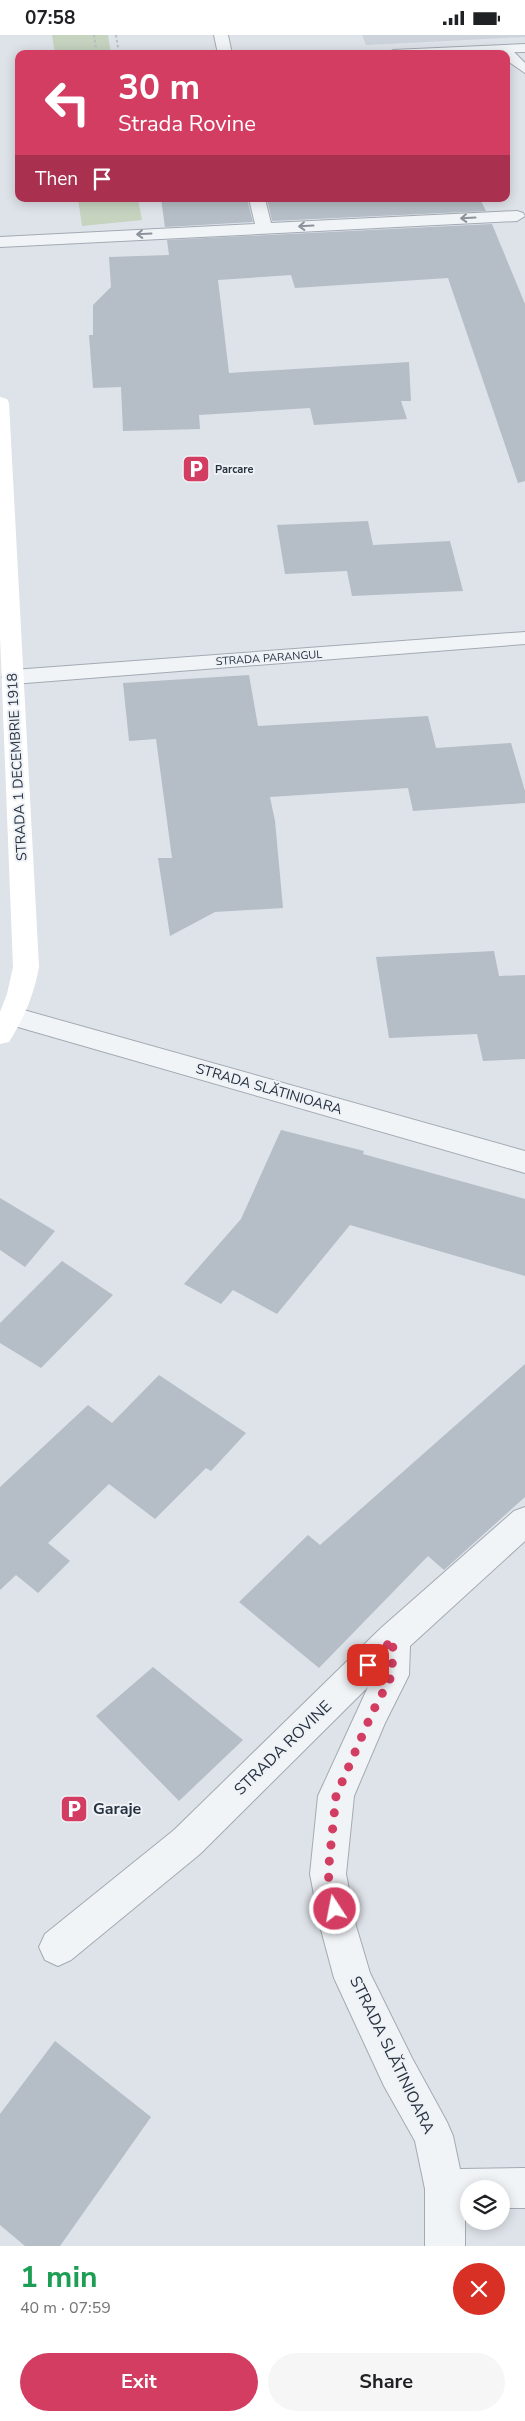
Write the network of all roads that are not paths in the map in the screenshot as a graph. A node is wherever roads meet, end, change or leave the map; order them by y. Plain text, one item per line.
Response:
1 (221, 35) edge
2 (525, 48) edge
3 (504, 49) joint
4 (224, 50) edge
5 (488, 50) edge
6 (510, 57) edge
7 (525, 69) edge
8 (510, 200) dead end
9 (258, 202) edge
10 (517, 216) junction
11 (264, 229) junction
12 (525, 233) edge
13 (0, 242) edge
14 (0, 403) edge
15 (4, 546) edge
16 (525, 638) edge
17 (13, 677) junction
18 (6, 1026) edge
19 (525, 1162) edge
20 (525, 1521) edge
21 (393, 1639) junction
22 (58, 1947) dead end
23 (525, 2188) edge
24 (445, 2189) junction
25 (445, 2246) edge

1 - 4 street
2 - 3 street
3 - 5 street
6 - 7 lane
8 - 10 street
9 - 11 street
10 -> 11 street
10 - 12 street
11 -> 13 street
14 - 15 main road, STRADA 1 DECEMBRIE 1918
15 - 17 main road, STRADA 1 DECEMBRIE 1918
16 - 17 street, STRADA PARANGUL
17 - 18 main road, STRADA 1 DECEMBRIE 1918
18 - 19 street, STRADA SLĂTINIOARA
20 - 21 street, STRADA ROVINE
21 - 22 street, STRADA ROVINE
21 - 24 street, STRADA SLĂTINIOARA
23 - 24 street
24 - 25 street, STRADA SLĂTINIOARA

